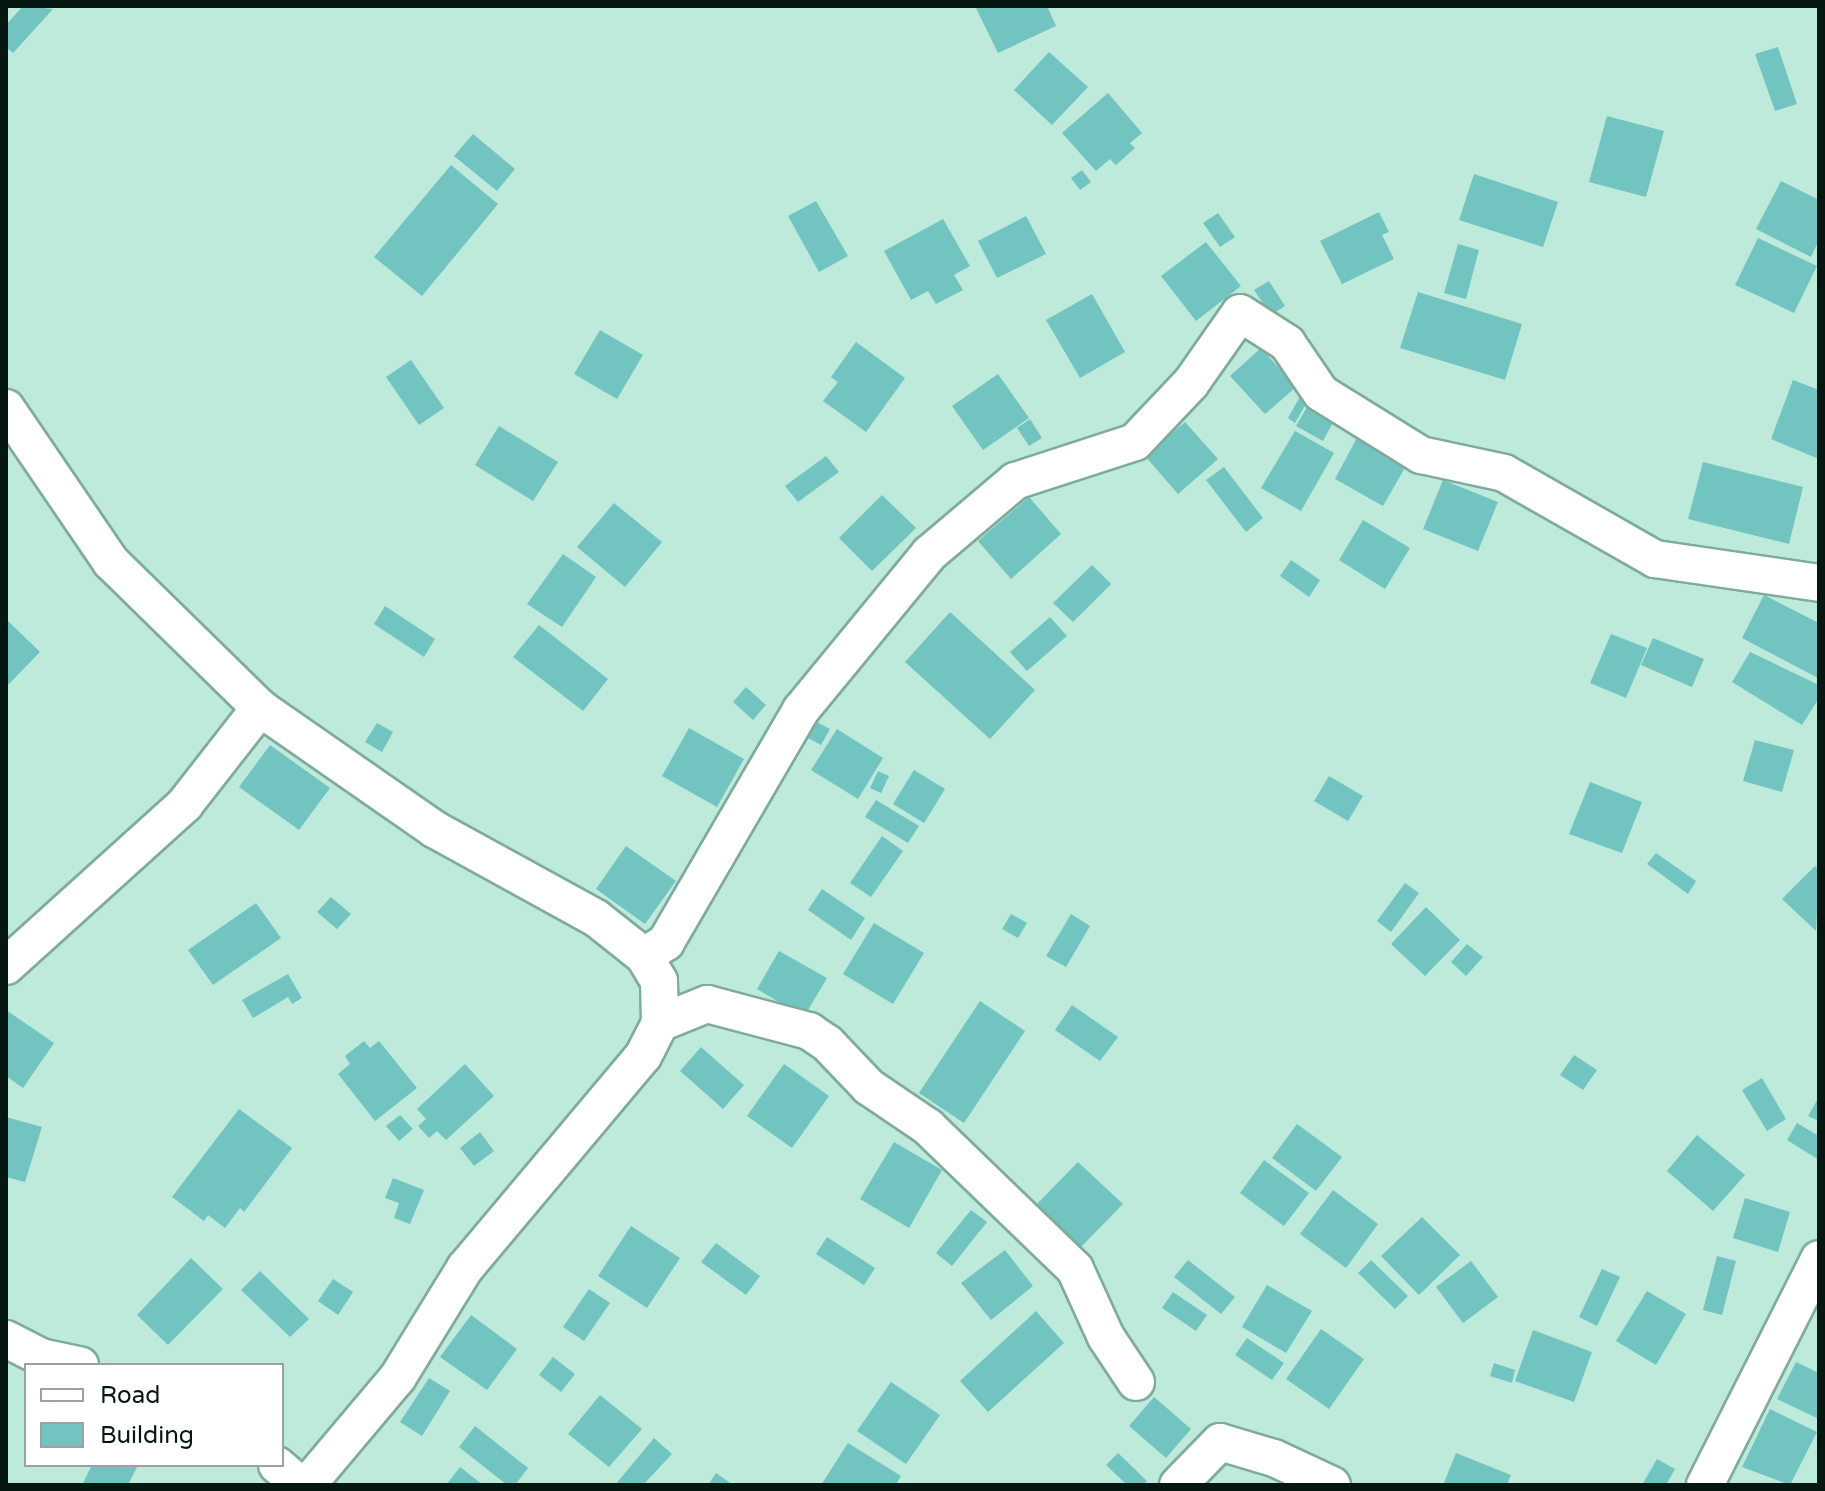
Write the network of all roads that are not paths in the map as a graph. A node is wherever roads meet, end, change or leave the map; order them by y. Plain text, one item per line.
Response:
1 (6, 408) edge
2 (1819, 583) edge
3 (260, 708) junction
4 (644, 956) junction
5 (6, 966) edge
6 (660, 1023) junction
7 (1819, 1259) edge
8 (6, 1339) edge
9 (70, 1363) edge
10 (1136, 1382) dead end
11 (279, 1467) edge
12 (300, 1485) edge
13 (307, 1485) edge
14 (1178, 1485) edge
15 (1332, 1485) edge
16 (1705, 1485) edge

1 - 3 street
2 - 4 street
3 - 4 street
3 - 5 street
4 - 6 street
6 - 10 street
6 - 13 street
7 - 16 street
8 - 9 street
11 - 12 street
14 - 15 street

